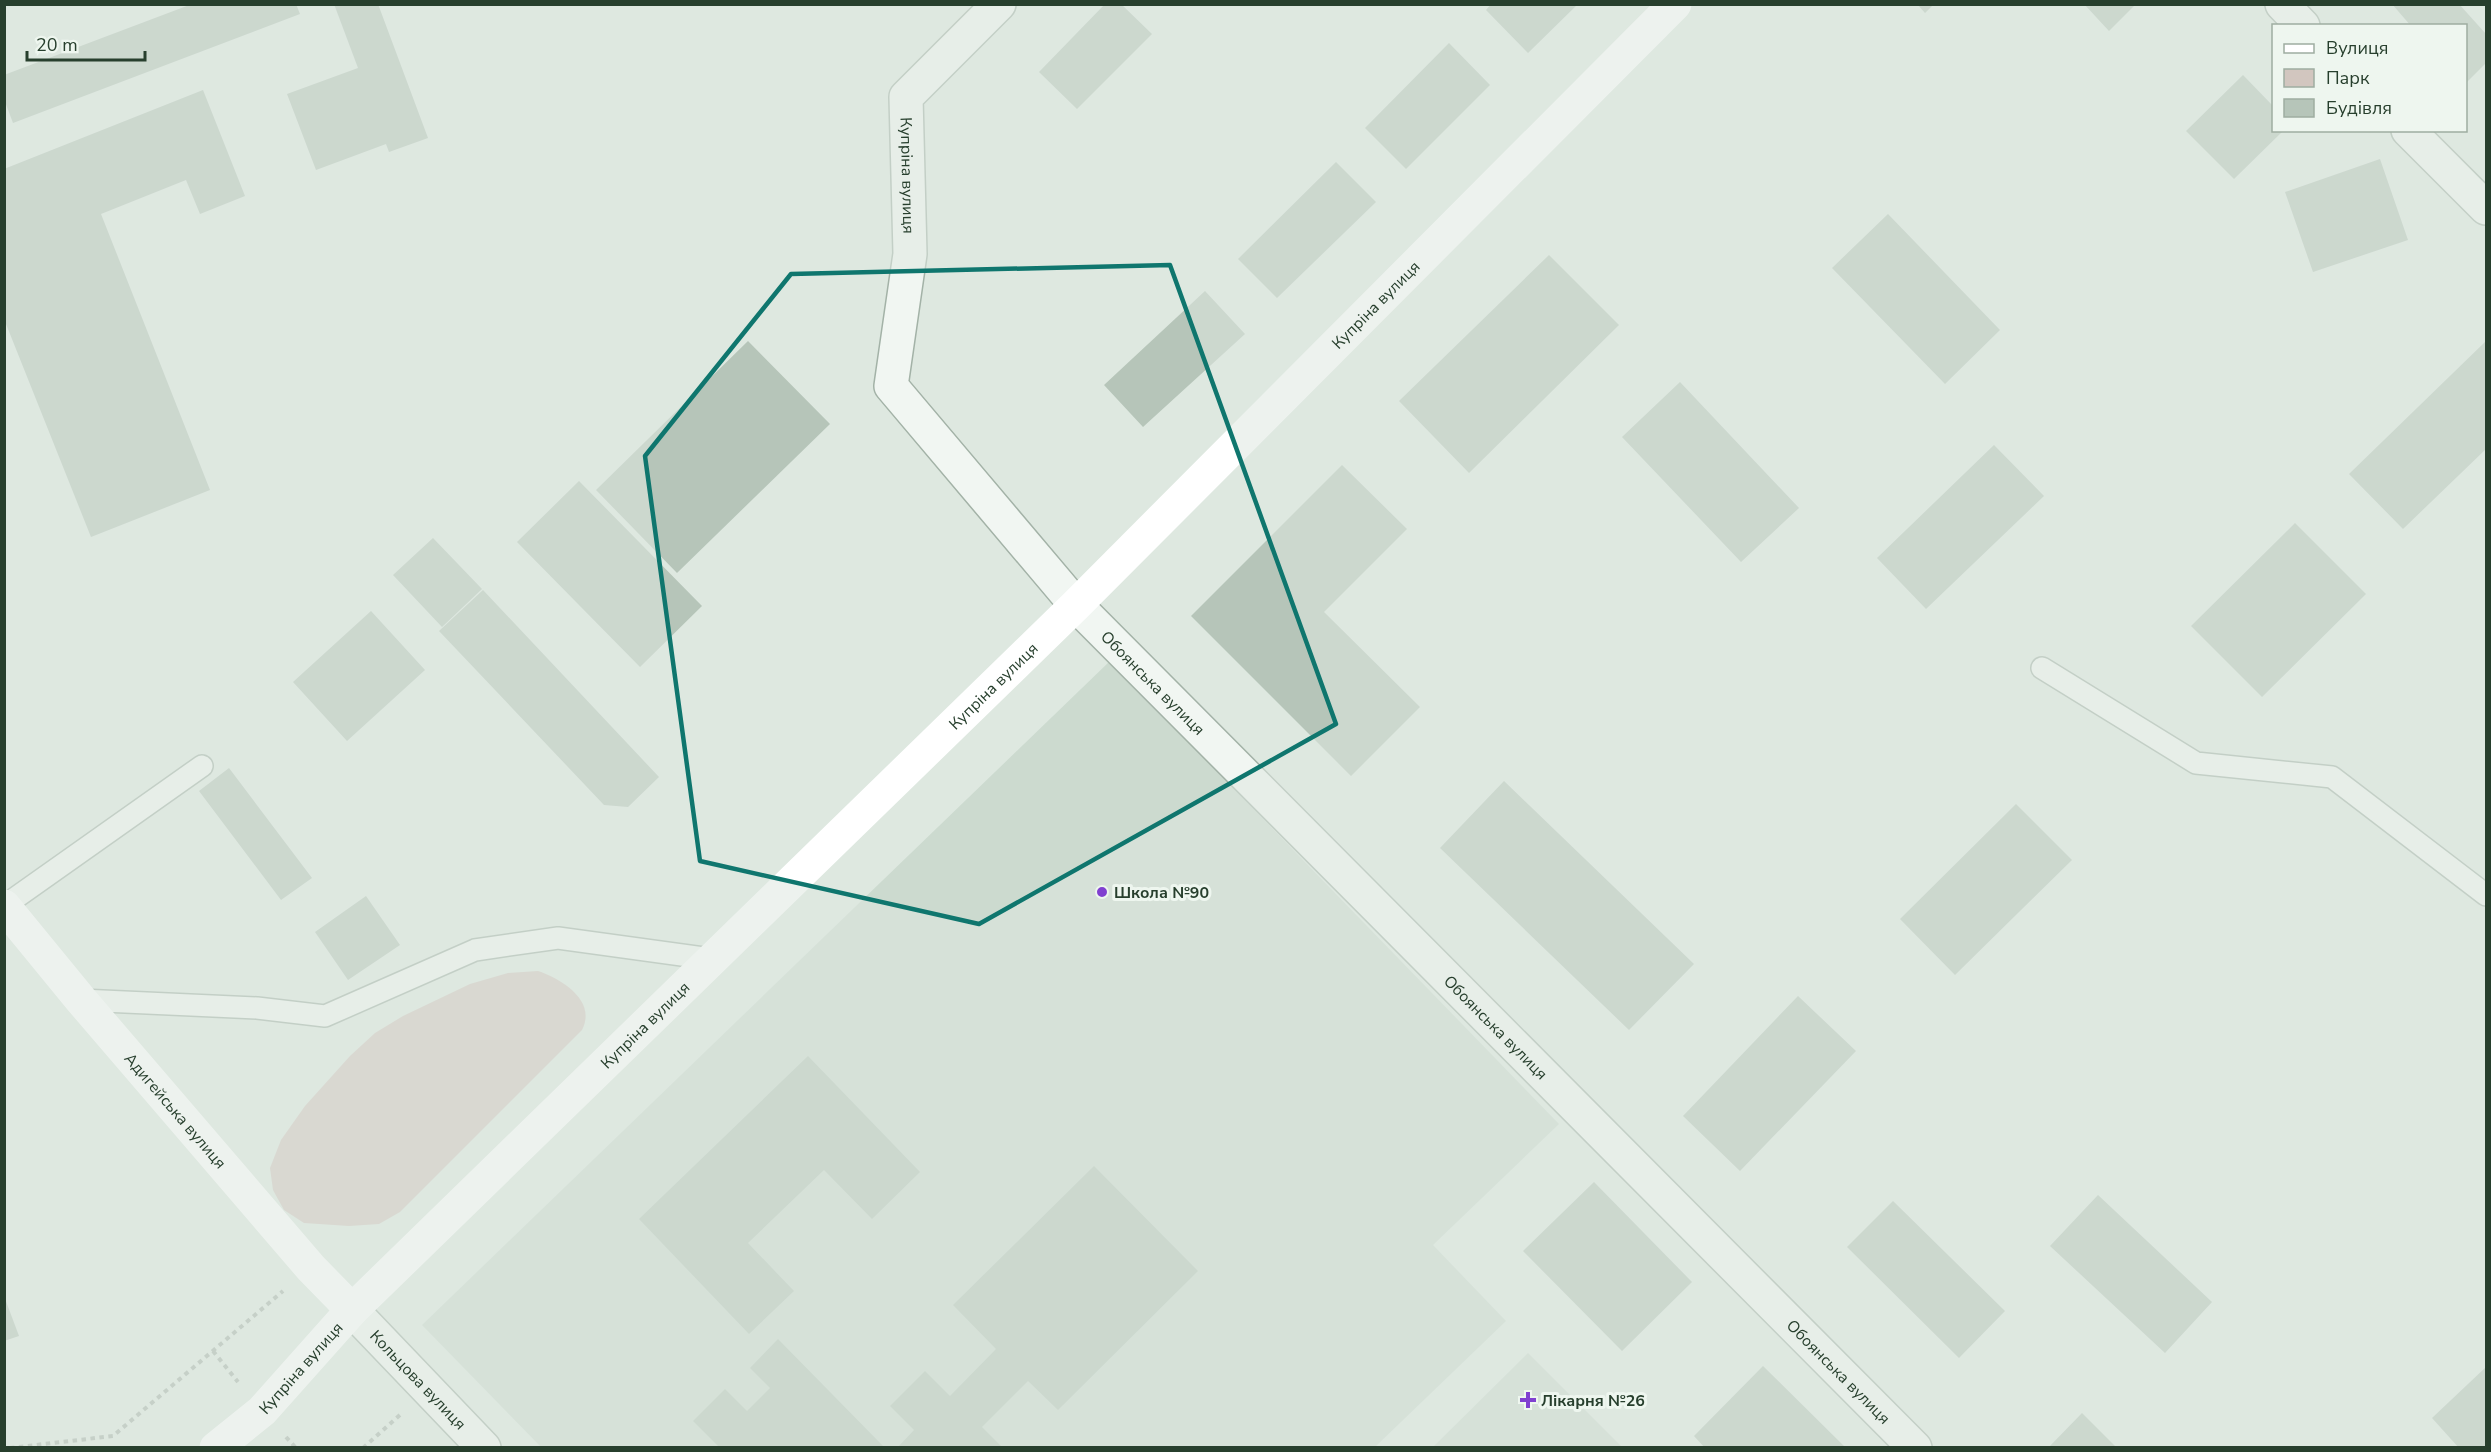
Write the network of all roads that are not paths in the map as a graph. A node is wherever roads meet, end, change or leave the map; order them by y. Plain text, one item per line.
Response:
1 (999, 4) edge
2 (1675, 4) edge
3 (2282, 4) edge
4 (2301, 24) edge
5 (2410, 132) edge
6 (2487, 208) edge
7 (1076, 604) junction
8 (2042, 668) dead end
9 (202, 766) dead end
10 (2487, 895) edge
11 (4, 906) edge
12 (711, 959) junction
13 (81, 1000) junction
14 (352, 1310) junction
15 (216, 1448) edge
16 (484, 1448) edge
17 (1915, 1448) edge

1 - 7 street, Купріна вулиця
2 - 7 main road, Купріна вулиця
3 - 4 street
5 - 6 street
7 - 12 main road, Купріна вулиця
7 - 17 street, Обоянська вулиця
8 - 10 lane
9 - 11 lane
11 - 13 main road, Адигейська вулиця
12 - 13 lane
12 - 14 main road, Купріна вулиця
13 - 14 main road, Адигейська вулиця
14 - 15 main road, Купріна вулиця
14 - 16 street, Кольцова вулиця

